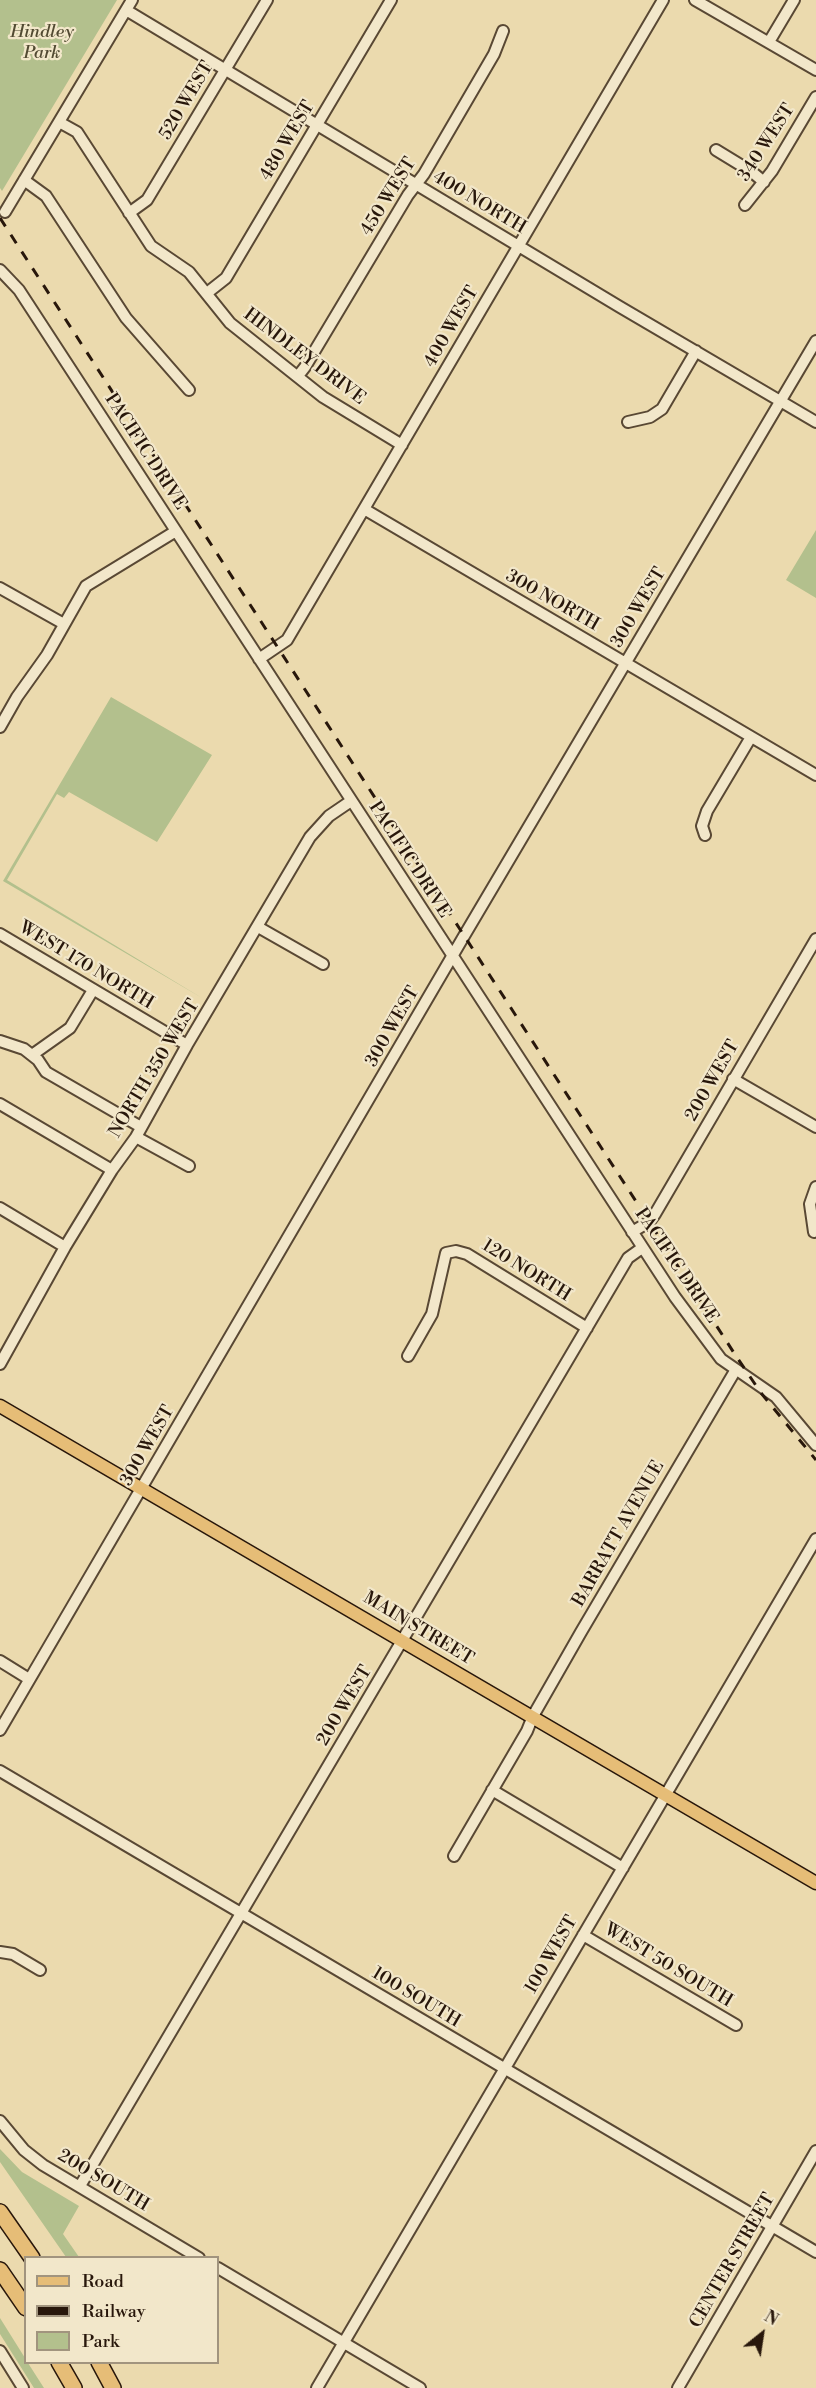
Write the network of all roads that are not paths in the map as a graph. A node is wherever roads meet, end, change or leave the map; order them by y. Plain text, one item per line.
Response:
1 (132, 0) edge
2 (267, 0) edge
3 (391, 0) edge
4 (663, 0) edge
5 (695, 0) edge
6 (794, 0) edge
7 (126, 10) junction
8 (503, 31) dead end
9 (769, 42) junction
10 (225, 69) junction
11 (816, 70) edge
12 (816, 97) edge
13 (59, 122) junction
14 (317, 124) junction
15 (716, 150) dead end
16 (24, 180) junction
17 (764, 182) junction
18 (417, 184) junction
19 (745, 205) dead end
20 (5, 212) dead end
21 (129, 213) junction
22 (519, 246) junction
23 (0, 270) edge
24 (207, 293) junction
25 (816, 341) edge
26 (696, 351) junction
27 (298, 376) junction
28 (189, 390) dead end
29 (780, 401) junction
30 (628, 422) dead end
31 (816, 422) edge
32 (402, 445) junction
33 (364, 509) junction
34 (176, 531) junction
35 (0, 588) edge
36 (64, 624) junction
37 (259, 659) junction
38 (626, 663) junction
39 (0, 727) edge
40 (751, 737) junction
41 (816, 775) edge
42 (351, 801) junction
43 (705, 835) dead end
44 (258, 927) junction
45 (0, 934) edge
46 (816, 939) edge
47 (453, 957) junction
48 (323, 964) dead end
49 (93, 990) junction
50 (0, 1041) edge
51 (187, 1045) junction
52 (32, 1055) junction
53 (734, 1079) junction
54 (0, 1104) edge
55 (816, 1126) edge
56 (139, 1132) junction
57 (189, 1166) dead end
58 (111, 1170) junction
59 (816, 1187) edge
60 (0, 1208) edge
61 (632, 1232) junction
62 (814, 1232) dead end
63 (65, 1247) junction
64 (642, 1248) junction
65 (587, 1328) junction
66 (408, 1356) dead end
67 (0, 1364) edge
68 (735, 1371) junction
69 (0, 1406) edge
70 (816, 1445) edge
71 (142, 1489) junction
72 (816, 1539) edge
73 (403, 1640) junction
74 (0, 1661) edge
75 (29, 1679) junction
76 (533, 1716) junction
77 (0, 1730) edge
78 (0, 1771) edge
79 (492, 1791) junction
80 (665, 1796) junction
81 (454, 1856) dead end
82 (623, 1868) junction
83 (816, 1883) edge
84 (241, 1914) junction
85 (583, 1935) junction
86 (0, 1952) edge
87 (40, 1970) dead end
88 (736, 2025) dead end
89 (504, 2069) junction
90 (0, 2121) edge
91 (816, 2151) edge
92 (80, 2186) junction
93 (0, 2212) edge
94 (773, 2226) junction
95 (816, 2252) edge
96 (31, 2256) edge
97 (196, 2256) edge
98 (219, 2269) edge
99 (0, 2270) edge
100 (24, 2305) edge
101 (344, 2343) junction
102 (0, 2351) edge
103 (60, 2364) edge
104 (100, 2364) edge
105 (23, 2388) edge
106 (74, 2388) edge
107 (113, 2388) edge
108 (317, 2388) edge
109 (420, 2388) edge
110 (678, 2388) edge

1 - 7 street
2 - 10 street, 520 WEST
3 - 14 street, 480 WEST
4 - 22 street, 400 WEST
5 - 9 street
6 - 9 street
7 - 10 street, 400 NORTH
7 - 13 street
8 - 18 street, 450 WEST
9 - 11 street
10 - 14 street, 400 NORTH
10 - 21 street, 520 WEST
12 - 17 street, 340 WEST
13 - 16 street
13 - 21 street, HINDLEY DRIVE
14 - 18 street, 400 NORTH
14 - 24 street, 480 WEST
15 - 17 street
16 - 20 street
16 - 28 street
17 - 19 street, 340 WEST
18 - 22 street, 400 NORTH
18 - 27 street, 450 WEST
21 - 24 street, HINDLEY DRIVE
22 - 26 street, 400 NORTH
22 - 32 street, 400 WEST
23 - 34 street, PACIFIC DRIVE
24 - 27 street, HINDLEY DRIVE
25 - 29 street, 300 WEST
26 - 29 street, 400 NORTH
26 - 30 street
27 - 32 street, HINDLEY DRIVE
29 - 31 street, 400 NORTH
29 - 38 street, 300 WEST
32 - 33 street, 400 WEST
33 - 37 street, 400 WEST
33 - 38 street, 300 NORTH
34 - 36 street
34 - 37 street, PACIFIC DRIVE
35 - 36 street
36 - 39 street
37 - 42 street, PACIFIC DRIVE
38 - 40 street, 300 NORTH
38 - 47 street, 300 WEST
40 - 41 street, 300 NORTH
40 - 43 street
42 - 44 street, NORTH 350 WEST
42 - 47 street, PACIFIC DRIVE
44 - 48 street
44 - 51 street, NORTH 350 WEST
45 - 49 street, WEST 170 NORTH
46 - 53 street, 200 WEST
47 - 61 street, PACIFIC DRIVE
47 - 71 street, 300 WEST
49 - 51 street, WEST 170 NORTH
49 - 52 street
50 - 52 street
51 - 56 street, NORTH 350 WEST
52 - 56 street
53 - 55 street
53 - 61 street, 200 WEST
54 - 58 street
56 - 57 street
56 - 58 street, NORTH 350 WEST
58 - 63 street, NORTH 350 WEST
59 - 62 street
60 - 63 street
61 - 64 street, PACIFIC DRIVE
63 - 67 street, NORTH 350 WEST
64 - 65 street, 200 WEST
64 - 68 street, PACIFIC DRIVE
65 - 66 street, 120 NORTH
65 - 73 street, 200 WEST
68 - 70 street, PACIFIC DRIVE
68 - 76 street, BARRATT AVENUE
69 - 71 main road, MAIN STREET
71 - 73 main road, MAIN STREET
71 - 75 street, 300 WEST
72 - 80 street, 100 WEST
73 - 76 main road, MAIN STREET
73 - 84 street, 200 WEST
74 - 75 street
75 - 77 street, 300 WEST
76 - 79 street, BARRATT AVENUE
76 - 80 main road, MAIN STREET
78 - 84 street, 100 SOUTH
79 - 81 street, BARRATT AVENUE
79 - 82 street
80 - 82 street, 100 WEST
80 - 83 main road, MAIN STREET
82 - 85 street, 100 WEST
84 - 89 street, 100 SOUTH
84 - 92 street, 200 WEST
85 - 88 street, WEST 50 SOUTH
85 - 89 street, 100 WEST
86 - 87 street
89 - 94 street, 100 SOUTH
89 - 101 street, 100 WEST
90 - 92 street, 200 SOUTH
91 - 94 street, CENTER STREET
92 - 97 street, 200 SOUTH
93 - 96 highway
94 - 95 street, 100 SOUTH
94 - 110 street, CENTER STREET
98 - 101 street
99 - 100 highway
101 - 108 street, 100 WEST
101 - 109 street
102 - 105 street
103 - 106 highway
104 - 107 highway

